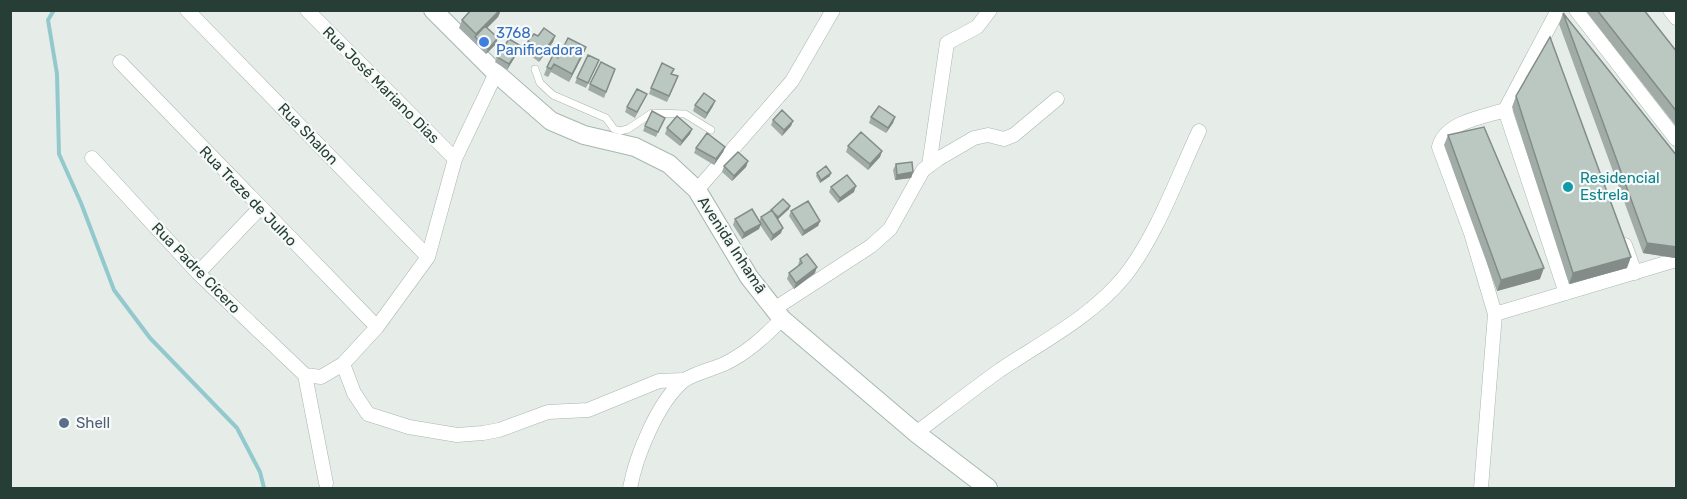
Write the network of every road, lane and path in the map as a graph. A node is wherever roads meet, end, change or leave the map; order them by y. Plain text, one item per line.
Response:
1 (187, 10) edge
2 (307, 10) edge
3 (433, 10) edge
4 (833, 10) edge
5 (990, 10) edge
6 (1558, 10) edge
7 (1576, 10) edge
8 (1546, 28) junction
9 (1555, 51) edge
10 (120, 62) dead end
11 (535, 69) dead end
12 (496, 73) junction
13 (535, 93) junction
14 (1056, 99) dead end
15 (1505, 110) junction
16 (711, 130) dead end
17 (1199, 131) dead end
18 (612, 135) junction
19 (1677, 139) edge
20 (92, 158) dead end
21 (455, 159) junction
22 (929, 166) junction
23 (697, 190) junction
24 (259, 209) junction
25 (1619, 228) edge
26 (428, 257) junction
27 (1677, 260) edge
28 (198, 273) junction
29 (1635, 273) junction
30 (1566, 293) junction
31 (778, 314) junction
32 (1495, 314) junction
33 (377, 327) junction
34 (343, 364) junction
35 (305, 375) junction
36 (683, 380) junction
37 (916, 433) junction
38 (326, 483) dead end
39 (630, 489) edge
40 (988, 489) edge
41 (1480, 489) edge

1 - 26 street, Rua Shalon
2 - 21 street, Rua José Mariano Dias
3 - 12 street, Avenida Inhamã
4 - 23 street
5 - 22 street
6 - 8 street
7 - 19 street
8 - 9 street
8 - 15 street
10 - 24 street, Rua Treze de Julho
11 - 13 lane
12 - 13 street, Avenida Inhamã
12 - 21 street
13 - 18 street, Avenida Inhamã
13 - 18 lane
14 - 22 street
15 - 30 street
15 - 32 street
16 - 18 lane
17 - 37 street
18 - 23 street, Avenida Inhamã
20 - 28 street, Rua Padre Cícero
21 - 26 street
22 - 31 street
23 - 31 street, Avenida Inhamã
24 - 28 street
24 - 33 street, Rua Treze de Julho
25 - 29 street
26 - 33 street
27 - 29 street
28 - 35 street, Rua Padre Cícero
29 - 30 street
30 - 32 street
31 - 36 street
31 - 37 street, Avenida Inhamã
32 - 41 street
33 - 34 street
34 - 35 street
34 - 36 street
35 - 38 street
36 - 39 street
37 - 40 street, Avenida Inhamã

